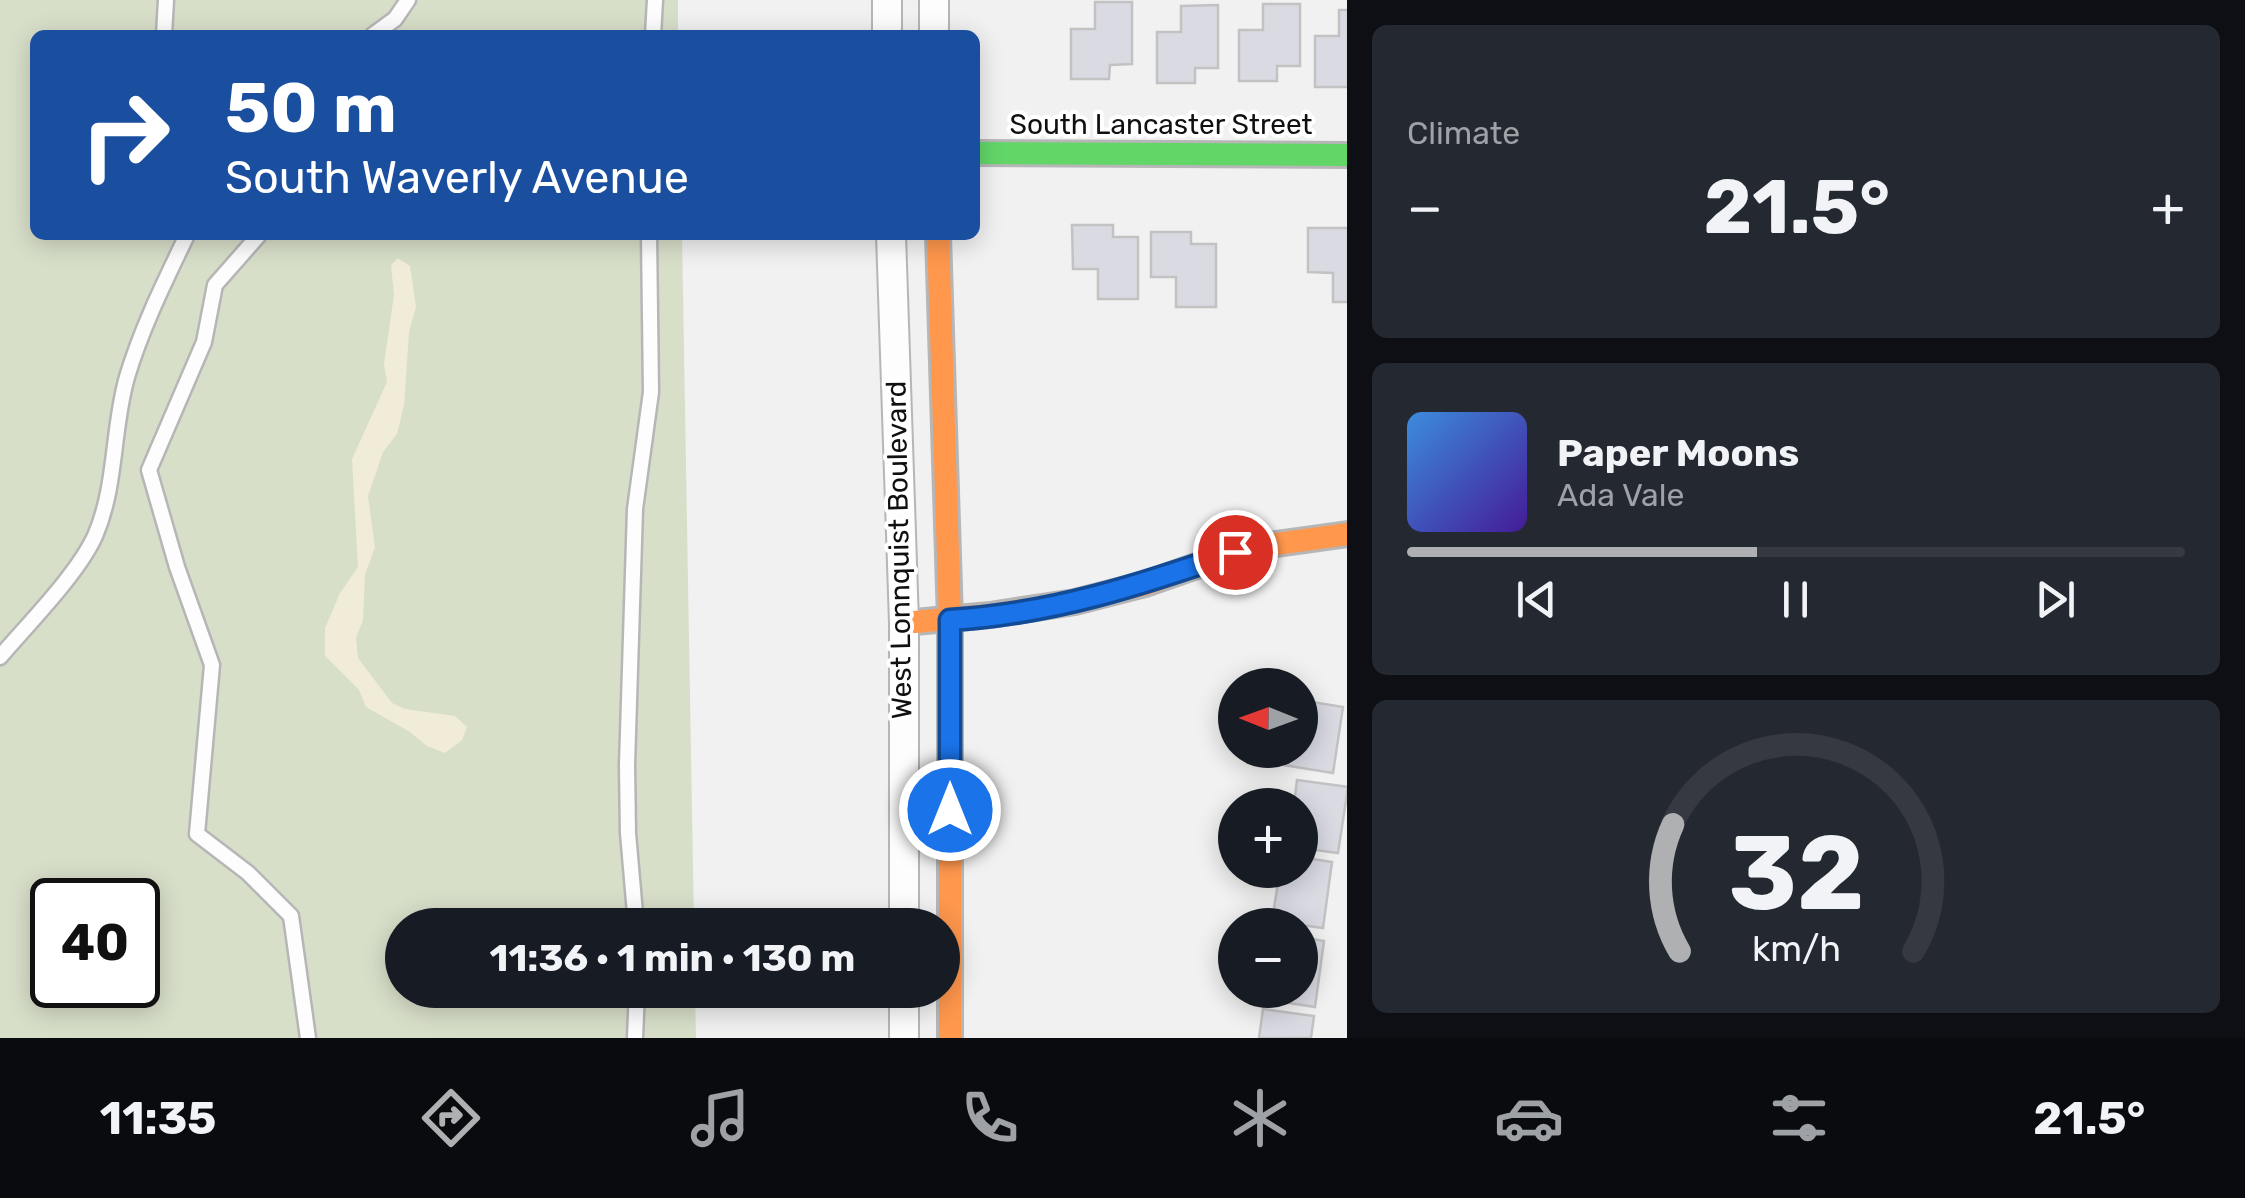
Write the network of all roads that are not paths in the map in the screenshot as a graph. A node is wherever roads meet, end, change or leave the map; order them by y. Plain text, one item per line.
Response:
1 (166, 0) edge
2 (408, 0) edge
3 (655, 0) edge
4 (887, 0) edge
5 (934, 0) edge
6 (164, 30) edge
7 (379, 30) edge
8 (653, 30) edge
9 (887, 30) edge
10 (934, 30) edge
11 (980, 153) edge
12 (1347, 155) edge
13 (186, 240) edge
14 (255, 240) edge
15 (649, 240) edge
16 (891, 240) edge
17 (938, 240) edge
18 (1347, 534) edge
19 (950, 620) junction
20 (904, 623) junction
21 (0, 658) edge
22 (635, 908) edge
23 (904, 908) edge
24 (636, 1008) edge
25 (904, 1008) edge
26 (308, 1038) edge
27 (634, 1038) edge
28 (904, 1038) edge
29 (950, 1038) edge

1 - 6 lane
2 - 7 lane
3 - 8 lane
4 - 9 street
5 - 10 street
11 - 12 street, South Lancaster Street
13 - 21 lane
14 - 26 lane
15 - 22 lane
16 - 20 street, West Lonnquist Boulevard
17 - 19 street, West Lonnquist Boulevard
18 - 19 street
19 - 20 street
19 - 29 street, West Lonnquist Boulevard
20 - 23 street, West Lonnquist Boulevard
24 - 27 lane
25 - 28 street

